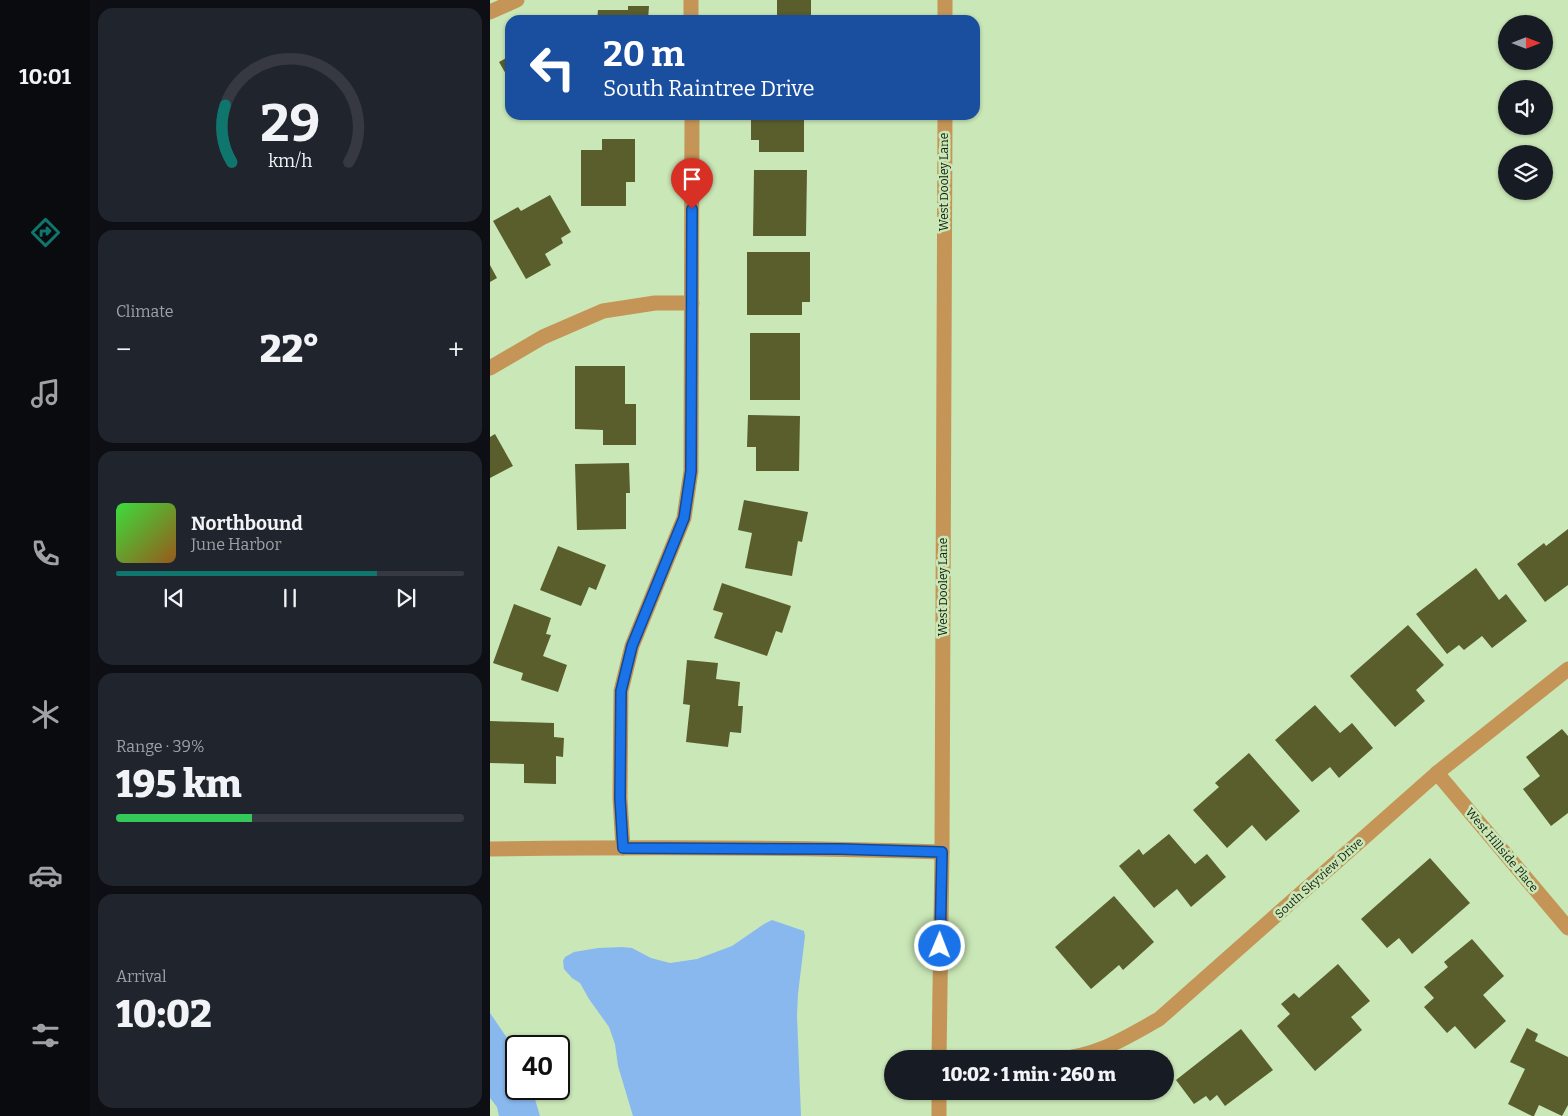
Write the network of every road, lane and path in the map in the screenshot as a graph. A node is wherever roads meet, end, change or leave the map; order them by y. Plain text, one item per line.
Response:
1 (517, 0) edge
2 (691, 0) edge
3 (945, 0) edge
4 (490, 12) edge
5 (691, 15) edge
6 (945, 15) edge
7 (692, 120) edge
8 (944, 120) edge
9 (692, 303) junction
10 (490, 368) edge
11 (1568, 669) edge
12 (1437, 773) junction
13 (623, 848) junction
14 (490, 850) edge
15 (942, 852) junction
16 (1568, 928) edge
17 (939, 1050) edge
18 (1097, 1050) edge
19 (939, 1100) edge
20 (939, 1116) edge

1 - 4 street
2 - 5 street
3 - 6 street
7 - 9 street
8 - 15 street, West Dooley Lane
9 - 10 street
9 - 13 street
11 - 12 street, South Skyview Drive
12 - 16 street, West Hillside Place
12 - 18 street, South Skyview Drive
13 - 14 street
13 - 15 street
15 - 17 street, West Dooley Lane
19 - 20 street

